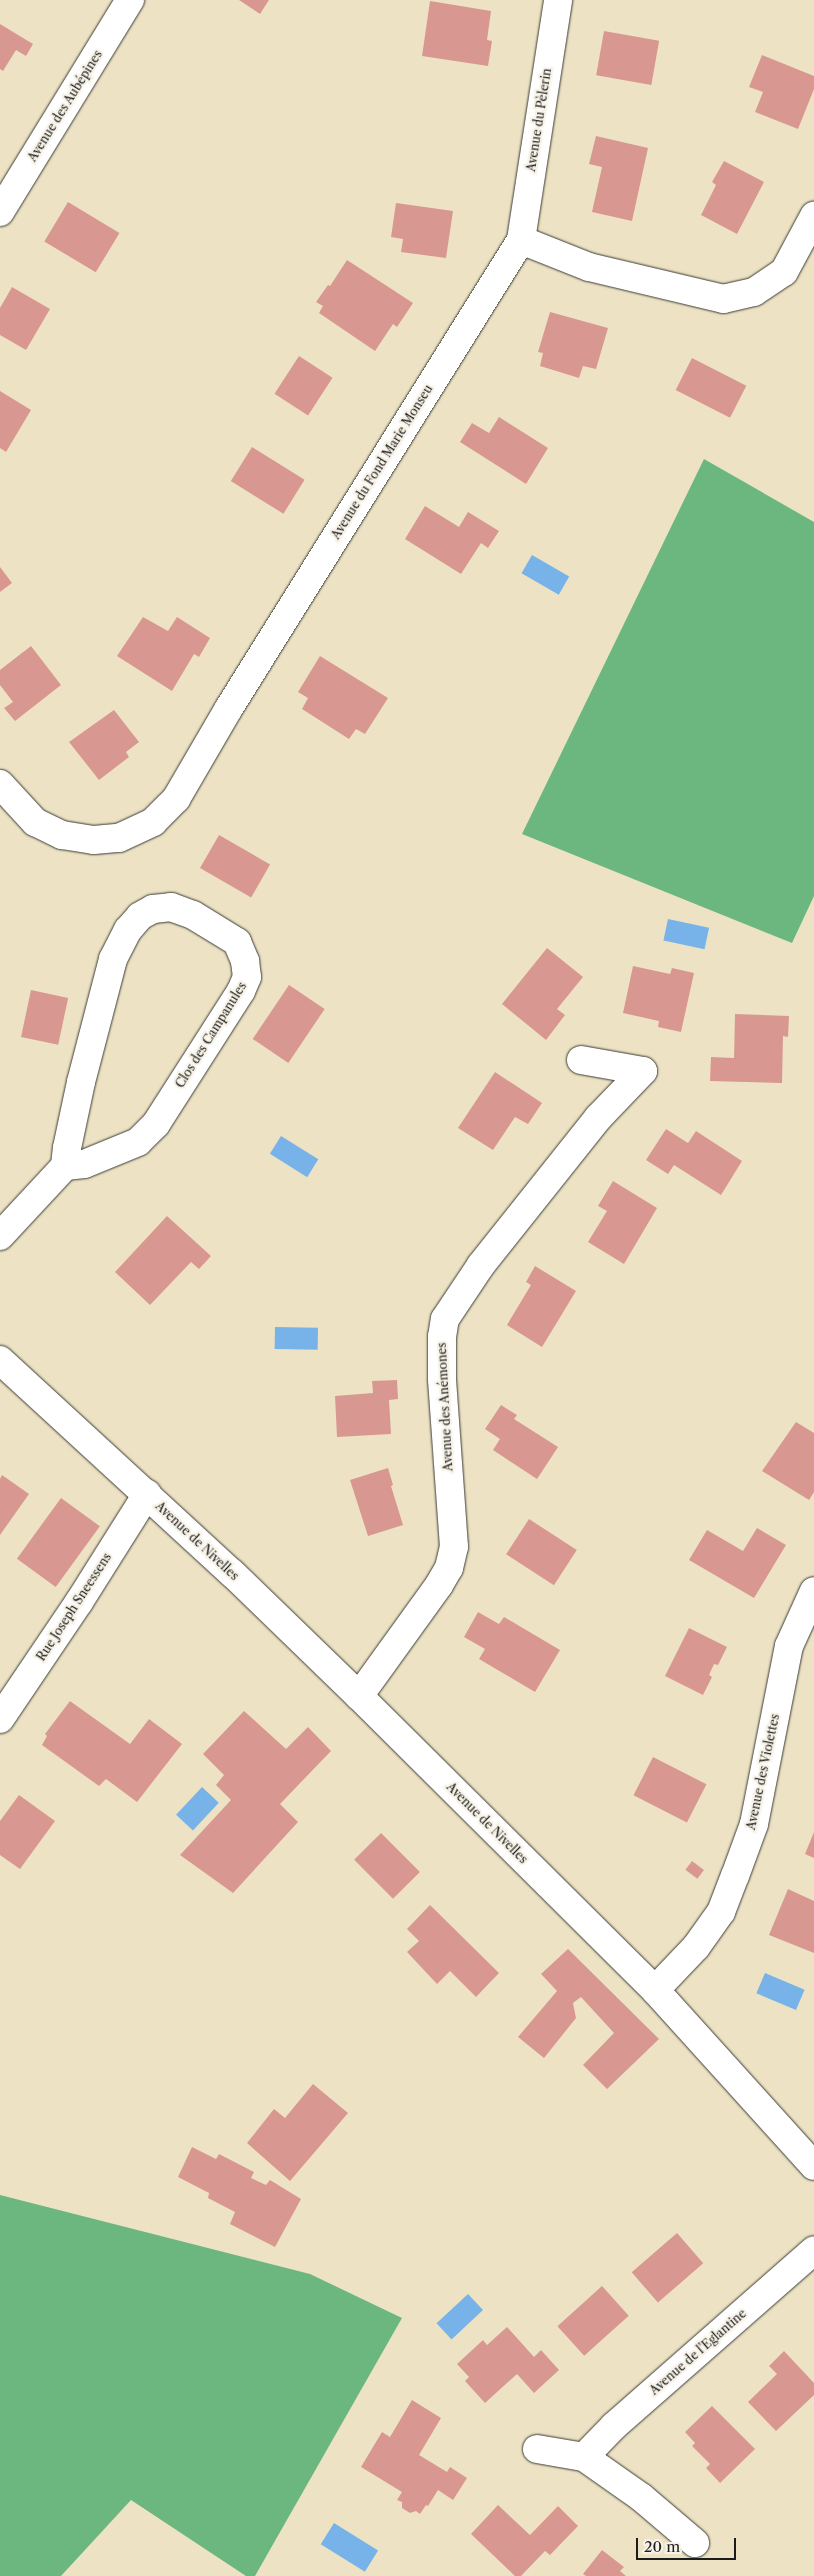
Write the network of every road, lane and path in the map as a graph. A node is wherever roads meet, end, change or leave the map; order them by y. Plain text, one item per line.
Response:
1 (130, 0) edge
2 (558, 0) edge
3 (0, 212) edge
4 (814, 216) edge
5 (521, 240) junction
6 (0, 784) edge
7 (581, 1060) dead end
8 (65, 1166) junction
9 (0, 1236) edge
10 (0, 1360) edge
11 (146, 1494) junction
12 (814, 1591) edge
13 (358, 1696) junction
14 (0, 1719) edge
15 (655, 1990) junction
16 (814, 2166) edge
17 (814, 2250) edge
18 (537, 2449) dead end
19 (584, 2457) junction
20 (695, 2543) dead end

1 - 3 street, Avenue des Aubépines
2 - 5 street, Avenue du Pèlerin
4 - 5 street
5 - 6 street, Avenue du Fond Marie Monseu
7 - 13 street, Avenue des Anémones
8 - 8 street, Clos des Campanules
8 - 9 street
10 - 11 street, Avenue de Nivelles
11 - 13 street, Avenue de Nivelles
11 - 14 street, Rue Joseph Sneessens
12 - 15 street, Avenue des Violettes
13 - 15 street, Avenue de Nivelles
15 - 16 street, Avenue de Nivelles
17 - 19 street, Avenue de l'Eglantine
18 - 19 street
19 - 20 street

